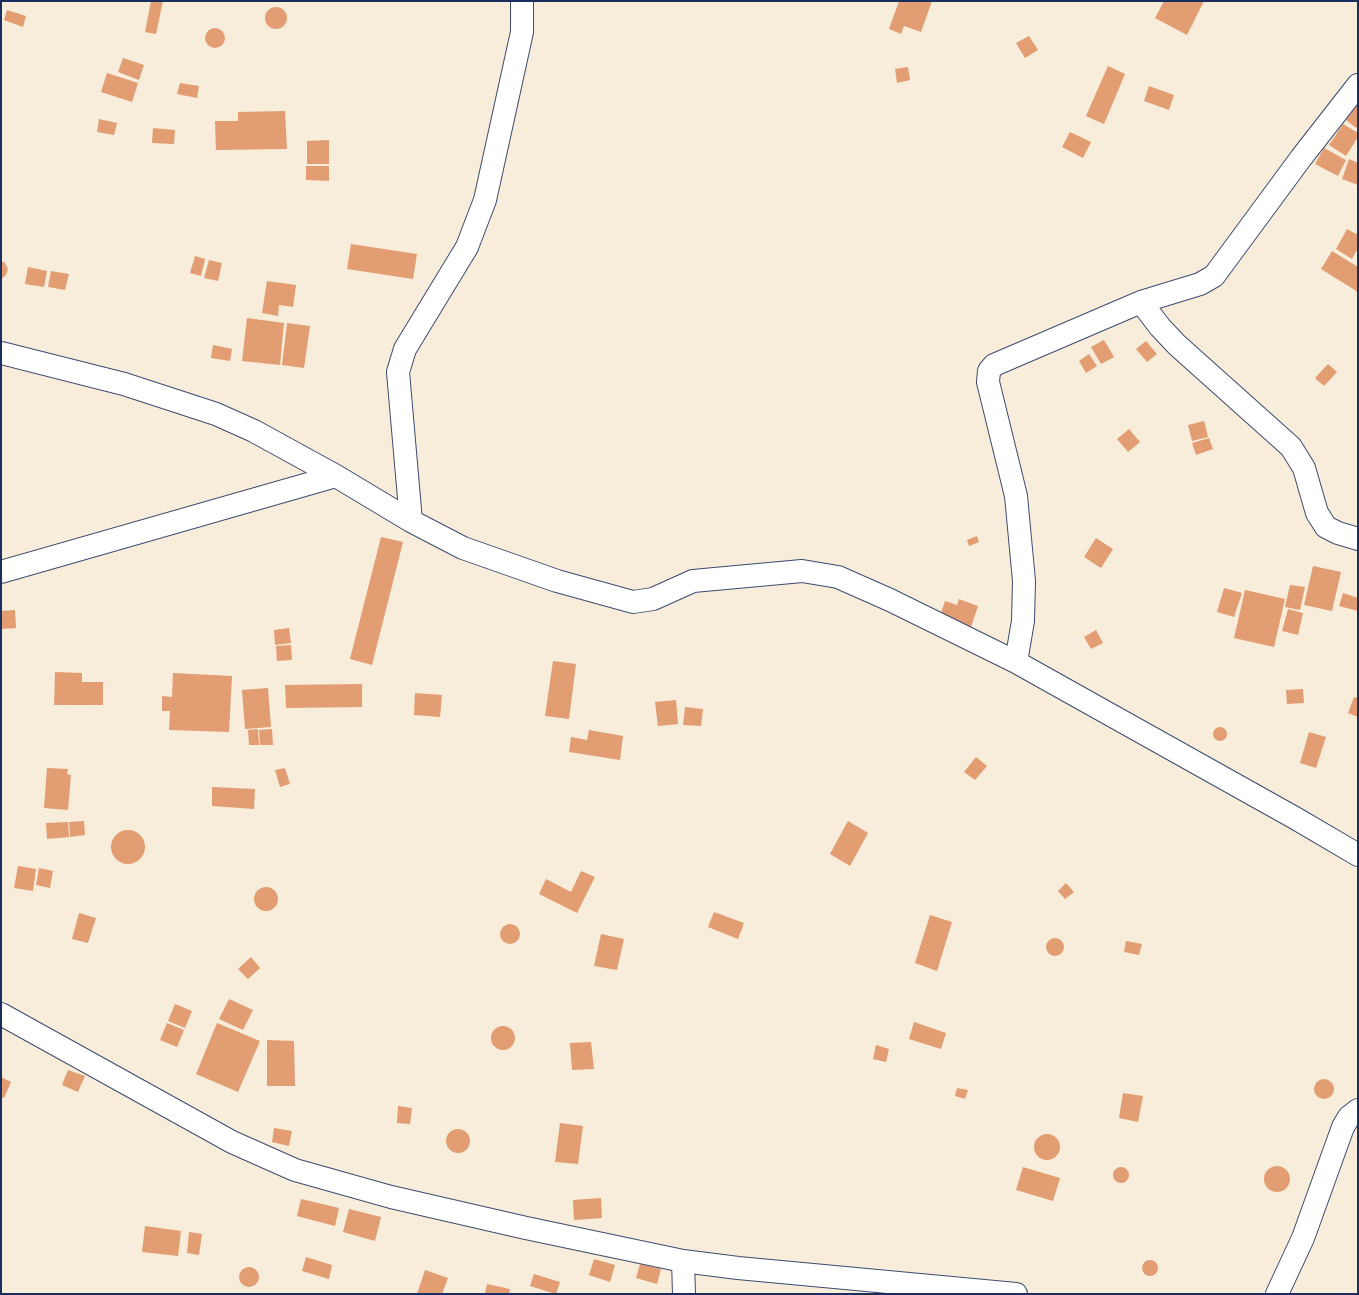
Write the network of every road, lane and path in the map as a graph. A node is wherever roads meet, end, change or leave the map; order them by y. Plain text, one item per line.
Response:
1 (522, 1) edge
2 (1358, 85) edge
3 (1141, 302) junction
4 (1, 353) edge
5 (336, 476) junction
6 (411, 521) junction
7 (1358, 539) edge
8 (1, 572) edge
9 (1016, 662) junction
10 (1358, 855) edge
11 (1, 1014) edge
12 (1358, 1110) edge
13 (683, 1261) junction
14 (684, 1294) edge
15 (1016, 1294) edge
16 (1277, 1294) edge

1 - 6 street
2 - 3 street
3 - 7 street
3 - 9 street
4 - 5 street
5 - 6 street
5 - 8 street
6 - 9 street
9 - 10 street
11 - 13 street
12 - 16 street
13 - 14 street
13 - 15 street

